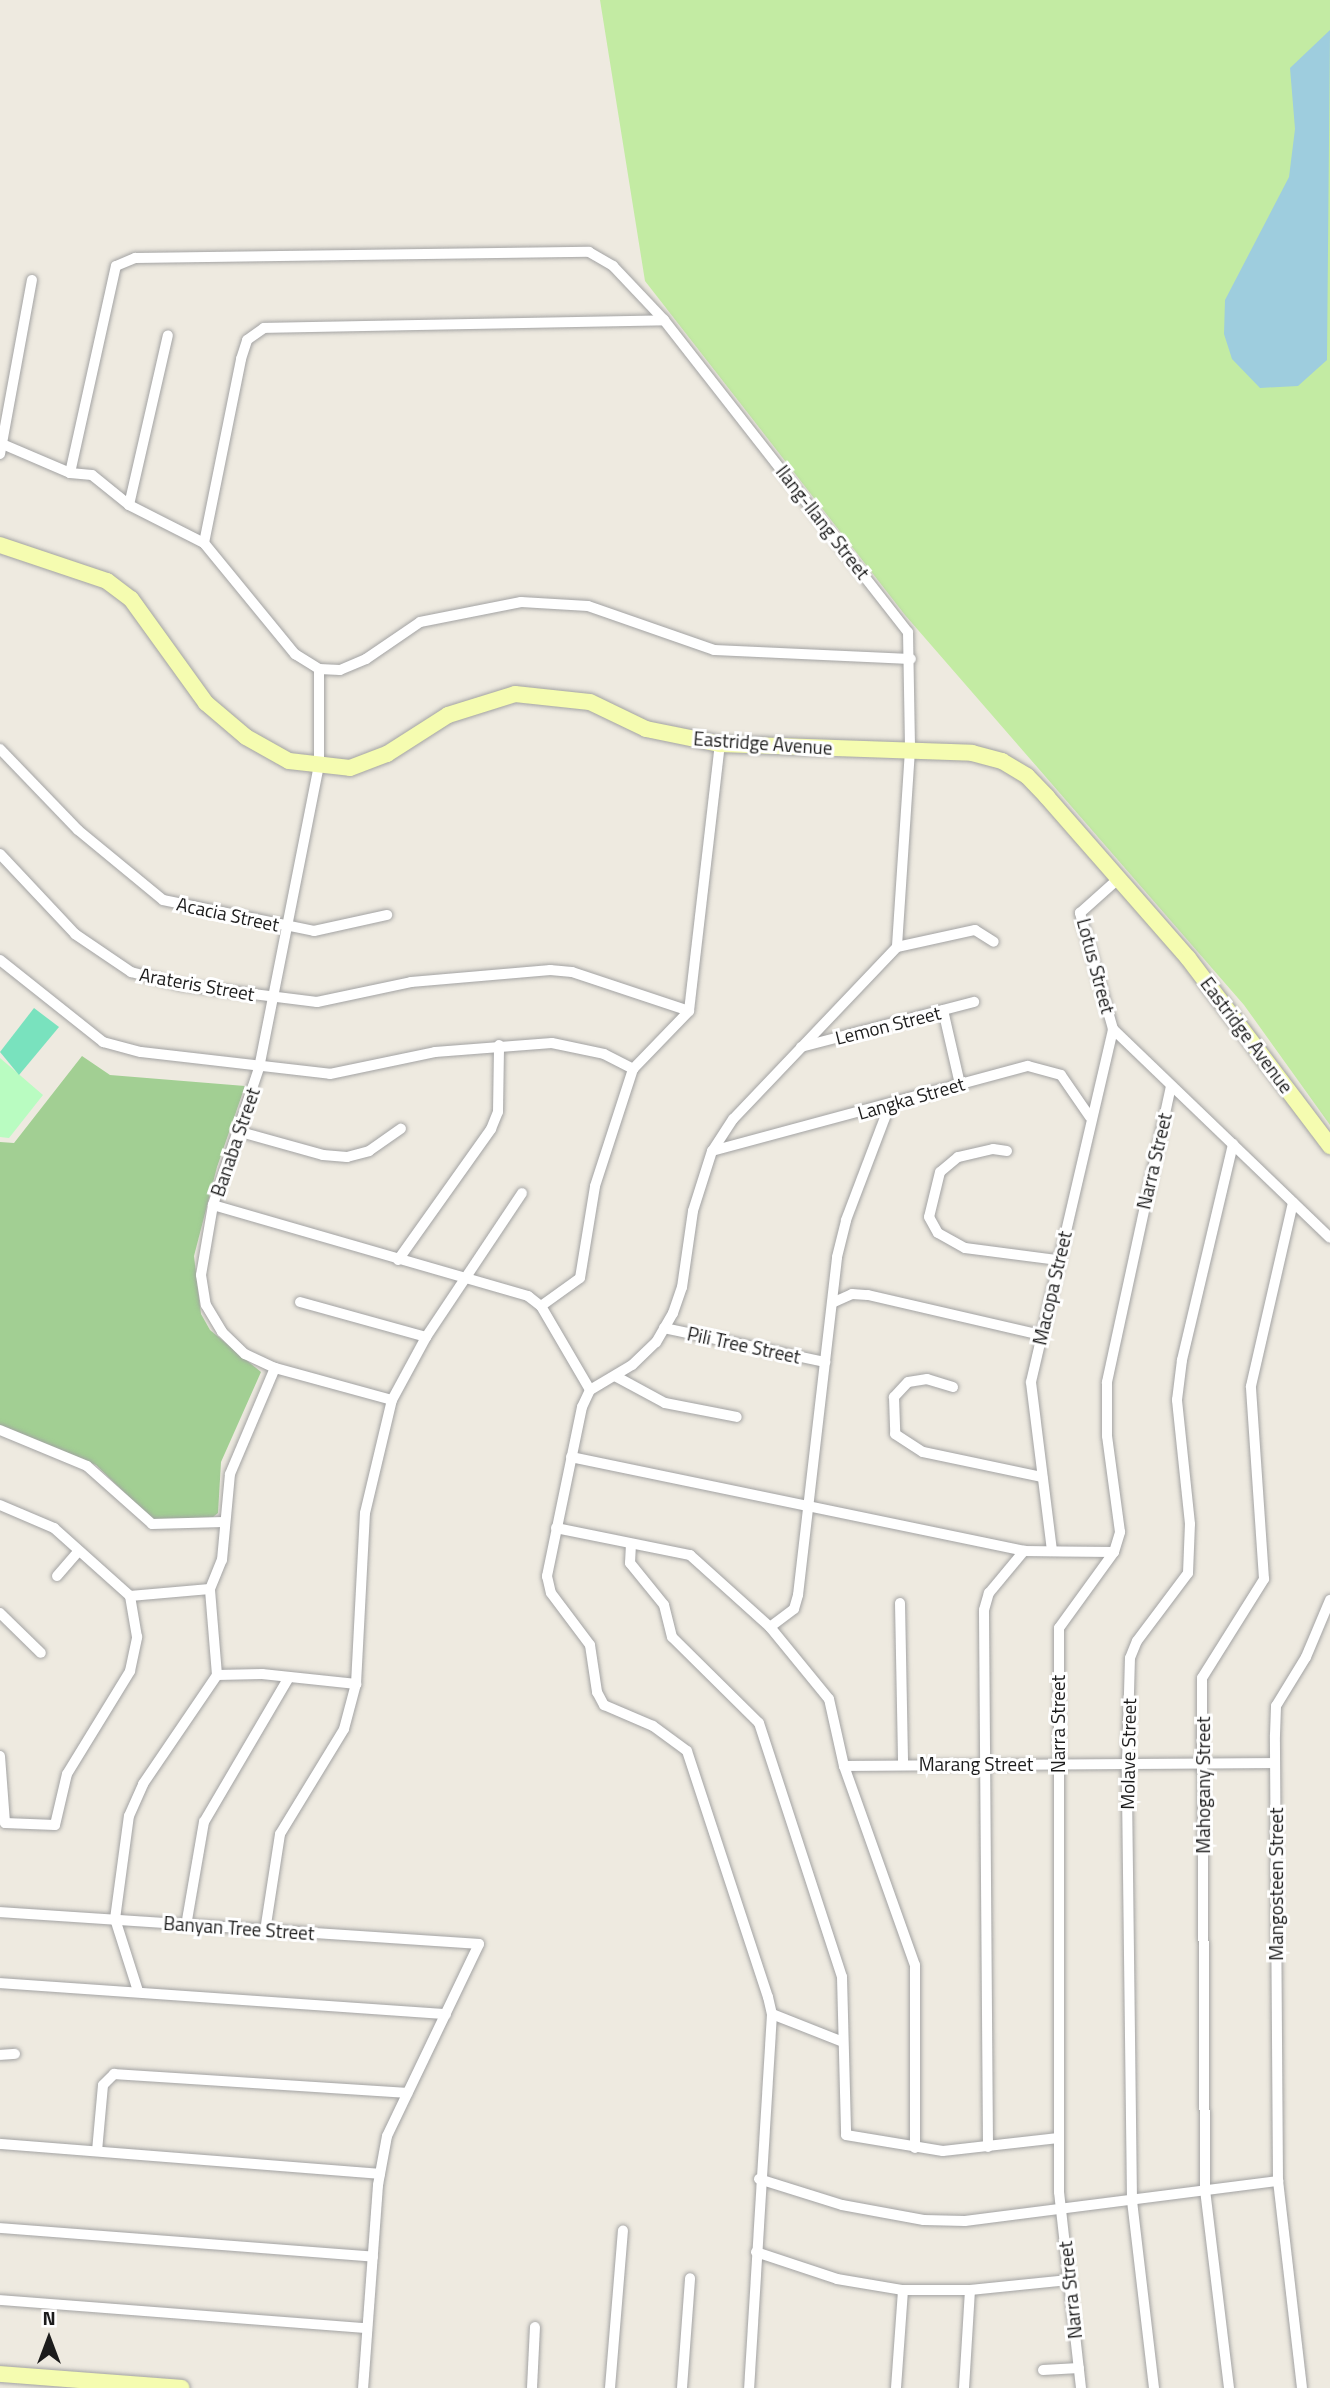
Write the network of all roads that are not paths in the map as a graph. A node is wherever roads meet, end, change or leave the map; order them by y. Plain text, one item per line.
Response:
1 (32, 280) dead end
2 (664, 320) junction
3 (168, 335) dead end
4 (1, 446) edge
5 (70, 473) junction
6 (130, 505) junction
7 (204, 543) junction
8 (0, 545) edge
9 (911, 659) junction
10 (319, 669) junction
11 (720, 744) junction
12 (0, 750) edge
13 (910, 750) junction
14 (319, 765) junction
15 (0, 854) edge
16 (1118, 880) junction
17 (387, 915) dead end
18 (285, 927) junction
19 (994, 942) dead end
20 (897, 947) junction
21 (0, 960) edge
22 (272, 997) junction
23 (974, 1002) dead end
24 (943, 1010) junction
25 (689, 1011) junction
26 (1113, 1030) junction
27 (499, 1045) junction
28 (801, 1046) junction
29 (259, 1069) junction
30 (632, 1069) junction
31 (960, 1084) junction
32 (1171, 1086) junction
33 (890, 1104) junction
34 (1090, 1116) junction
35 (401, 1129) dead end
36 (237, 1130) junction
37 (1233, 1144) junction
38 (1330, 1146) edge
39 (712, 1151) junction
40 (1007, 1151) dead end
41 (522, 1193) dead end
42 (1293, 1203) junction
43 (214, 1205) junction
44 (1330, 1238) edge
45 (398, 1260) junction
46 (1058, 1260) junction
47 (467, 1278) junction
48 (300, 1303) dead end
49 (832, 1303) junction
50 (541, 1306) junction
51 (664, 1328) junction
52 (1041, 1335) junction
53 (426, 1337) junction
54 (825, 1362) junction
55 (275, 1368) junction
56 (615, 1376) junction
57 (953, 1387) dead end
58 (590, 1390) junction
59 (392, 1400) junction
60 (737, 1417) dead end
61 (0, 1430) edge
62 (571, 1457) junction
63 (1042, 1478) junction
64 (0, 1505) edge
65 (808, 1506) junction
66 (224, 1522) junction
67 (556, 1528) junction
68 (631, 1544) junction
69 (79, 1551) junction
70 (1024, 1551) junction
71 (1052, 1551) junction
72 (1114, 1552) junction
73 (57, 1576) dead end
74 (210, 1589) junction
75 (130, 1596) junction
76 (1330, 1600) edge
77 (900, 1603) dead end
78 (0, 1613) edge
79 (770, 1627) junction
80 (41, 1653) dead end
81 (217, 1675) junction
82 (289, 1676) junction
83 (356, 1685) junction
84 (0, 1756) edge
85 (1203, 1762) junction
86 (988, 1763) junction
87 (1275, 1763) junction
88 (1058, 1764) junction
89 (1127, 1764) junction
90 (903, 1765) junction
91 (844, 1766) junction
92 (0, 1912) edge
93 (115, 1919) junction
94 (186, 1926) junction
95 (265, 1931) junction
96 (0, 1983) edge
97 (138, 1991) junction
98 (446, 2014) junction
99 (772, 2014) junction
100 (844, 2042) junction
101 (15, 2054) dead end
102 (0, 2055) edge
103 (407, 2093) junction
104 (1058, 2138) junction
105 (0, 2144) edge
106 (988, 2147) junction
107 (915, 2148) junction
108 (97, 2151) junction
109 (380, 2174) junction
110 (759, 2179) junction
111 (1278, 2181) junction
112 (1205, 2191) junction
113 (1132, 2200) junction
114 (1061, 2210) junction
115 (0, 2228) edge
116 (623, 2231) dead end
117 (756, 2252) junction
118 (373, 2257) junction
119 (690, 2278) dead end
120 (1068, 2280) junction
121 (903, 2290) junction
122 (970, 2290) junction
123 (0, 2300) edge
124 (535, 2327) dead end
125 (367, 2328) junction
126 (1079, 2368) junction
127 (1043, 2370) dead end
128 (0, 2374) edge
129 (181, 2388) edge
130 (363, 2388) edge
131 (532, 2388) edge
132 (611, 2388) edge
133 (682, 2388) edge
134 (749, 2388) edge
135 (896, 2388) edge
136 (964, 2388) edge
137 (1082, 2388) edge
138 (1154, 2388) edge
139 (1228, 2388) edge
140 (1303, 2388) edge

1 - 4 street
2 - 5 street, Ilang-Ilang Street
2 - 7 street
2 - 9 street, Ilang-Ilang Street
3 - 6 street
4 - 5 street
5 - 6 street
6 - 7 street
7 - 10 street
8 - 14 street, Eastridge Avenue
9 - 10 street
9 - 13 street, Ilang-Ilang Street
10 - 14 street, Banaba Street
11 - 13 street, Eastridge Avenue
11 - 14 street, Eastridge Avenue
11 - 25 street
12 - 18 street, Acacia Street
13 - 16 street, Eastridge Avenue
13 - 20 street, Ilang-Ilang Street
14 - 18 street, Banaba Street
15 - 22 street, Arateris Street
16 - 26 street, Lotus Street
16 - 38 street, Eastridge Avenue
17 - 18 street, Acacia Street
18 - 22 street, Banaba Street
19 - 20 street
20 - 28 street
21 - 29 street
22 - 25 street, Arateris Street
22 - 29 street, Banaba Street
23 - 24 street, Lemon Street
24 - 28 street, Lemon Street
24 - 31 street
25 - 30 street
26 - 32 street
26 - 34 street, Macopa Street
27 - 29 street
27 - 30 street
27 - 45 street
28 - 39 street
29 - 36 street, Banaba Street
30 - 50 street
31 - 33 street, Langka Street
31 - 34 street, Langka Street
32 - 37 street
32 - 72 street, Narra Street
33 - 39 street, Langka Street
33 - 49 street
34 - 46 street, Macopa Street
35 - 36 street
36 - 43 street, Banaba Street
37 - 42 street
37 - 89 street, Molave Street
39 - 51 street
40 - 46 street
41 - 47 street
42 - 44 street
42 - 85 street, Mahogany Street
43 - 45 street
43 - 55 street, Banaba Street
45 - 47 street
46 - 52 street, Macopa Street
47 - 50 street
47 - 53 street
48 - 53 street
49 - 52 street
49 - 54 street
50 - 58 street
51 - 54 street, Pili Tree Street
51 - 56 street
52 - 63 street, Macopa Street
53 - 59 street
54 - 65 street
55 - 59 street, Banaba Street
55 - 66 street
56 - 58 street
56 - 60 street
57 - 63 street
58 - 62 street
59 - 83 street
61 - 66 street
62 - 65 street
62 - 67 street
63 - 71 street, Macopa Street
64 - 69 street
65 - 70 street
65 - 79 street
66 - 74 street
67 - 68 street
67 - 99 street
68 - 79 street
68 - 100 street
69 - 73 street
69 - 75 street
70 - 71 street
70 - 86 street
71 - 72 street
72 - 88 street, Narra Street
74 - 75 street
74 - 81 street
75 - 84 street
76 - 87 street, Mangosteen Street
77 - 90 street
78 - 80 street
79 - 91 street
81 - 82 street
81 - 93 street
82 - 83 street
82 - 94 street
83 - 95 street
85 - 87 street, Marang Street
85 - 89 street, Marang Street
85 - 112 street, Mahogany Street
86 - 88 street, Marang Street
86 - 90 street, Marang Street
86 - 106 street
87 - 111 street, Mangosteen Street
88 - 89 street, Marang Street
88 - 104 street, Narra Street
89 - 113 street, Molave Street
90 - 91 street, Marang Street
91 - 107 street
92 - 93 street, Banyan Tree Street
93 - 94 street, Banyan Tree Street
93 - 97 street
94 - 95 street, Banyan Tree Street
95 - 98 street, Banyan Tree Street
96 - 97 street
97 - 98 street
98 - 103 street
99 - 100 street
99 - 110 street
100 - 107 street
101 - 102 street
103 - 108 street
103 - 109 street
104 - 106 street
104 - 114 street, Narra Street
105 - 108 street
106 - 107 street
108 - 109 street
109 - 118 street
110 - 114 street
110 - 117 street
111 - 112 street
111 - 140 street, Mangosteen Street
112 - 113 street
112 - 139 street, Mahogany Street
113 - 114 street
113 - 138 street, Molave Street
114 - 120 street, Narra Street
115 - 118 street
116 - 132 street
117 - 121 street
117 - 134 street
118 - 125 street
119 - 133 street
120 - 122 street
120 - 126 street, Narra Street
121 - 122 street
121 - 135 street
122 - 136 street
123 - 125 street
124 - 131 street
125 - 130 street
126 - 127 street
126 - 137 street, Narra Street
128 - 129 street

